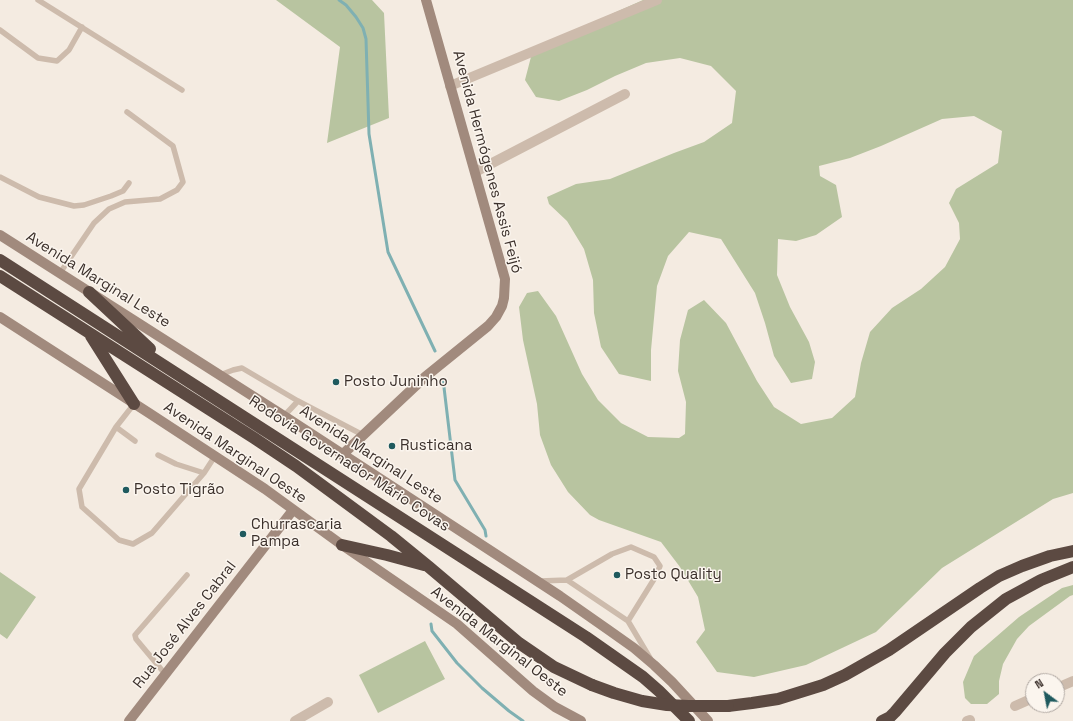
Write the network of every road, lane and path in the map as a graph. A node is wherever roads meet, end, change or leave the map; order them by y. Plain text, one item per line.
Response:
1 (38, 0) edge
2 (426, 0) edge
3 (658, 0) edge
4 (82, 27) junction
5 (0, 30) edge
6 (450, 86) junction
7 (182, 90) dead end
8 (625, 94) dead end
9 (127, 112) dead end
10 (475, 172) junction
11 (0, 177) edge
12 (129, 183) dead end
13 (0, 235) edge
14 (0, 260) edge
15 (60, 273) junction
16 (0, 276) edge
17 (89, 292) junction
18 (0, 318) edge
19 (88, 332) junction
20 (171, 370) junction
21 (220, 375) junction
22 (298, 401) junction
23 (134, 404) junction
24 (284, 416) junction
25 (116, 428) junction
26 (363, 435) junction
27 (135, 441) dead end
28 (158, 455) dead end
29 (342, 455) junction
30 (215, 456) junction
31 (204, 473) junction
32 (293, 510) junction
33 (342, 545) junction
34 (1073, 550) edge
35 (429, 567) junction
36 (1073, 567) edge
37 (187, 575) dead end
38 (567, 580) junction
39 (537, 582) junction
40 (628, 621) junction
41 (654, 665) junction
42 (166, 675) junction
43 (328, 702) dead end
44 (1025, 702) edge
45 (1015, 706) dead end
46 (131, 720) edge
47 (887, 720) edge
48 (295, 721) edge
49 (581, 721) edge
50 (689, 721) edge
51 (708, 721) edge

1 - 4 lane
2 - 6 main road, Avenida Hermógenes Assis Feijó
3 - 6 street
4 - 5 lane
4 - 7 lane
6 - 10 main road, Avenida Hermógenes Assis Feijó
8 - 10 street
9 - 15 lane
10 - 26 main road, Avenida Hermógenes Assis Feijó
11 - 12 lane
13 - 15 main road, Avenida Marginal Leste
14 - 20 highway, Rodovia Governador Mário Covas
15 - 17 main road, Avenida Marginal Leste
16 - 19 highway, Rodovia Governador Mário Covas
17 - 20 highway
17 - 21 main road, Avenida Marginal Leste
18 - 23 main road, Avenida Marginal Oeste
19 - 23 highway
19 - 35 highway, Rodovia Governador Mário Covas
20 - 50 highway, Rodovia Governador Mário Covas
21 - 22 lane
21 - 24 main road, Avenida Marginal Leste
22 - 24 lane
22 - 26 lane
23 - 25 lane
23 - 30 main road, Avenida Marginal Oeste
24 - 29 main road, Avenida Marginal Leste
25 - 27 lane
25 - 31 lane
26 - 29 main road, Avenida Hermógenes Assis Feijó
28 - 31 lane
29 - 39 main road, Avenida Marginal Leste
30 - 31 lane
30 - 32 main road, Avenida Marginal Oeste
32 - 33 main road, Avenida Marginal Oeste
32 - 42 main road, Rua José Alves Cabral
33 - 35 highway
33 - 49 main road, Avenida Marginal Oeste
34 - 35 highway, Rodovia Governador Mário Covas, bridge
36 - 47 highway
37 - 42 lane
38 - 39 lane
38 - 40 lane
38 - 40 lane
39 - 41 main road, Avenida Marginal Leste
40 - 41 lane
41 - 51 main road, Avenida Marginal Leste
42 - 46 main road, Rua José Alves Cabral
43 - 48 street
44 - 45 street

